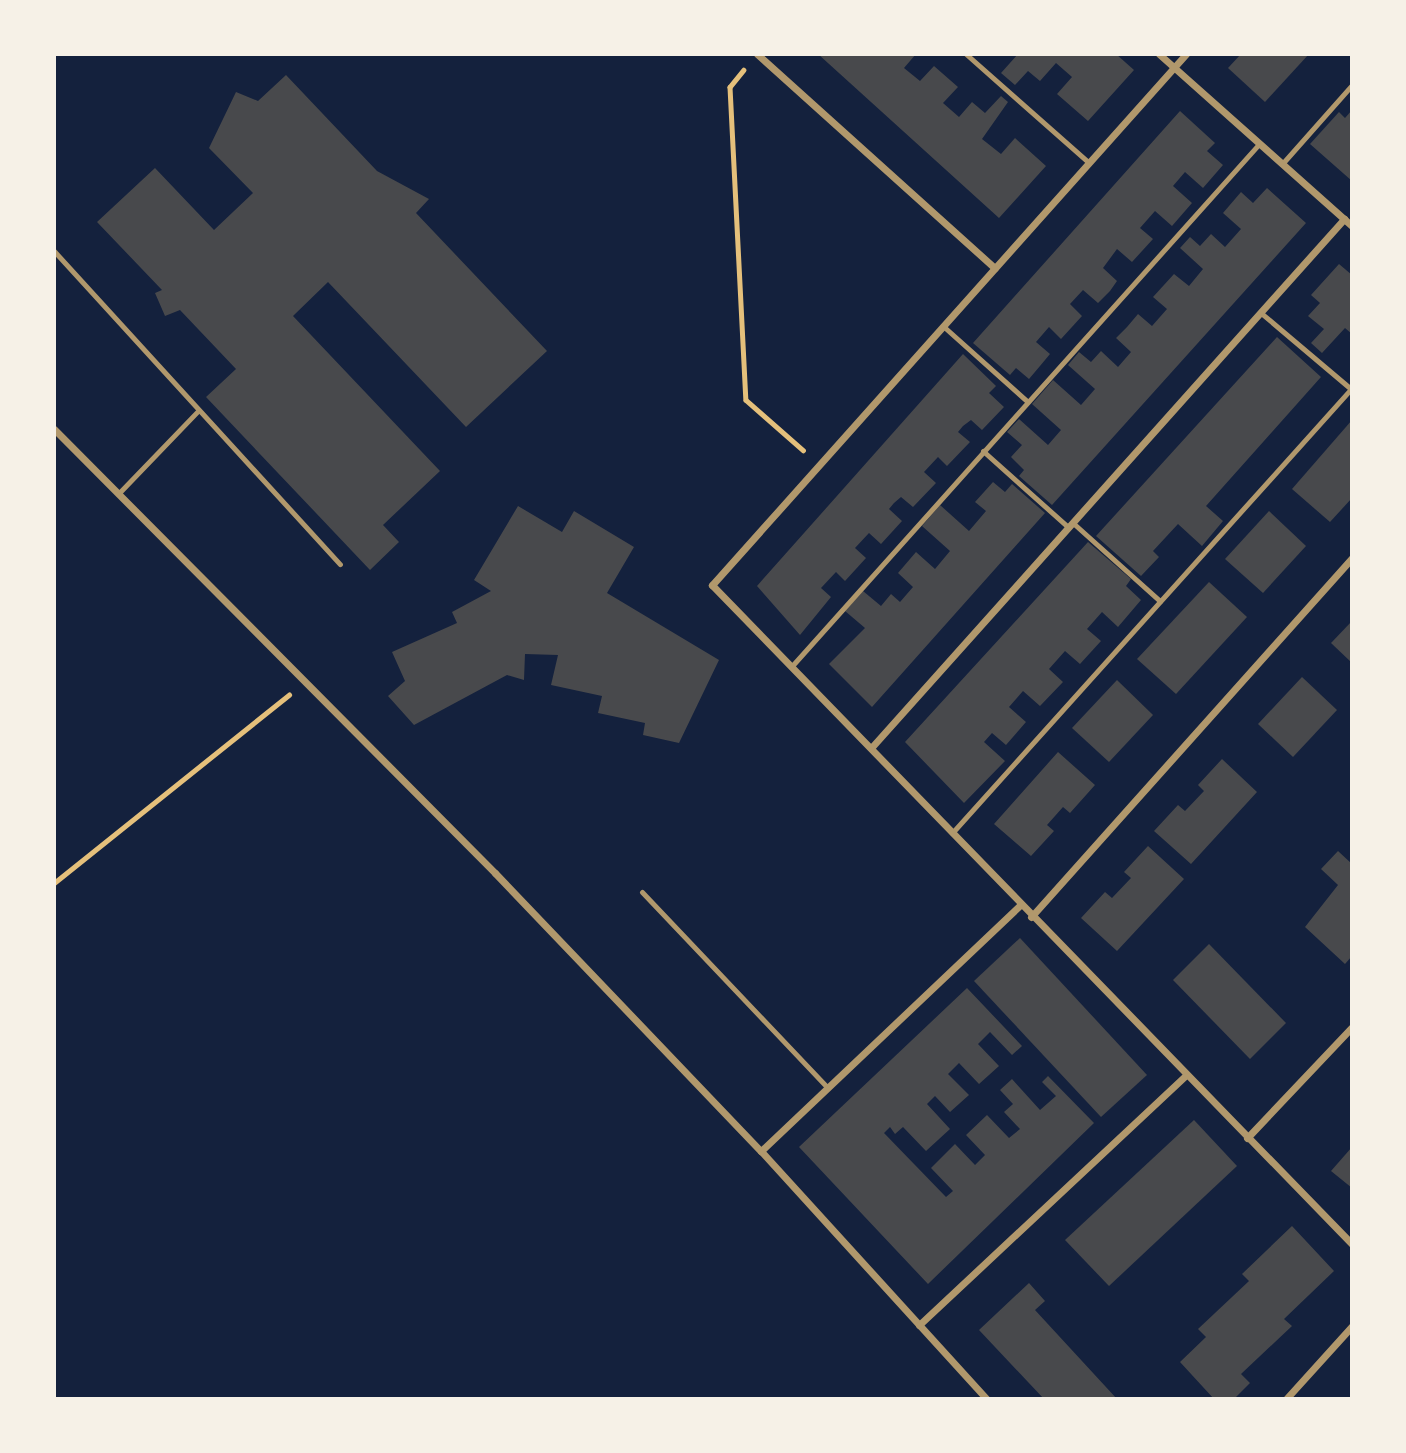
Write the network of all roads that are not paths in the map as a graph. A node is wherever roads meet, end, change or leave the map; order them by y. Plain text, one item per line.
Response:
1 (757, 54) edge
2 (966, 54) edge
3 (1159, 54) edge
4 (1186, 54) edge
5 (1174, 68) junction
6 (1352, 85) edge
7 (1259, 144) junction
8 (1089, 163) junction
9 (1282, 164) junction
10 (1344, 219) junction
11 (1352, 226) edge
12 (54, 251) edge
13 (995, 268) junction
14 (1261, 313) junction
15 (943, 326) junction
16 (1027, 401) junction
17 (198, 411) junction
18 (54, 429) edge
19 (983, 452) junction
20 (118, 494) junction
21 (1071, 525) junction
22 (1352, 558) edge
23 (340, 564) dead end
24 (1160, 601) junction
25 (791, 667) junction
26 (871, 748) junction
27 (952, 833) junction
28 (642, 892) dead end
29 (1020, 905) junction
30 (1031, 917) junction
31 (1352, 1027) edge
32 (1185, 1076) junction
33 (827, 1086) junction
34 (1247, 1138) junction
35 (761, 1151) junction
36 (1352, 1244) edge
37 (919, 1325) junction
38 (1352, 1326) edge
39 (987, 1399) edge
40 (1286, 1399) edge

1 - 13 street
2 - 8 lane
3 - 5 street
4 - 5 street
5 - 7 street
5 - 8 street
6 - 9 lane
7 - 9 street
7 - 16 lane
8 - 13 street
9 - 10 street
10 - 11 street
10 - 14 street
12 - 17 lane
13 - 15 street
14 - 21 street
14 - 24 lane
15 - 16 lane
15 - 25 street
16 - 19 lane
17 - 20 lane
17 - 23 lane
18 - 20 street
19 - 21 lane
19 - 25 lane
20 - 35 street
21 - 24 lane
21 - 26 street
22 - 30 street
24 - 27 lane
25 - 26 street
26 - 27 street
27 - 29 street
28 - 33 lane
29 - 30 street
29 - 33 street
30 - 32 street
31 - 34 street
32 - 34 street
32 - 37 street
33 - 35 street
34 - 36 street
35 - 37 street
37 - 39 street
38 - 40 street

